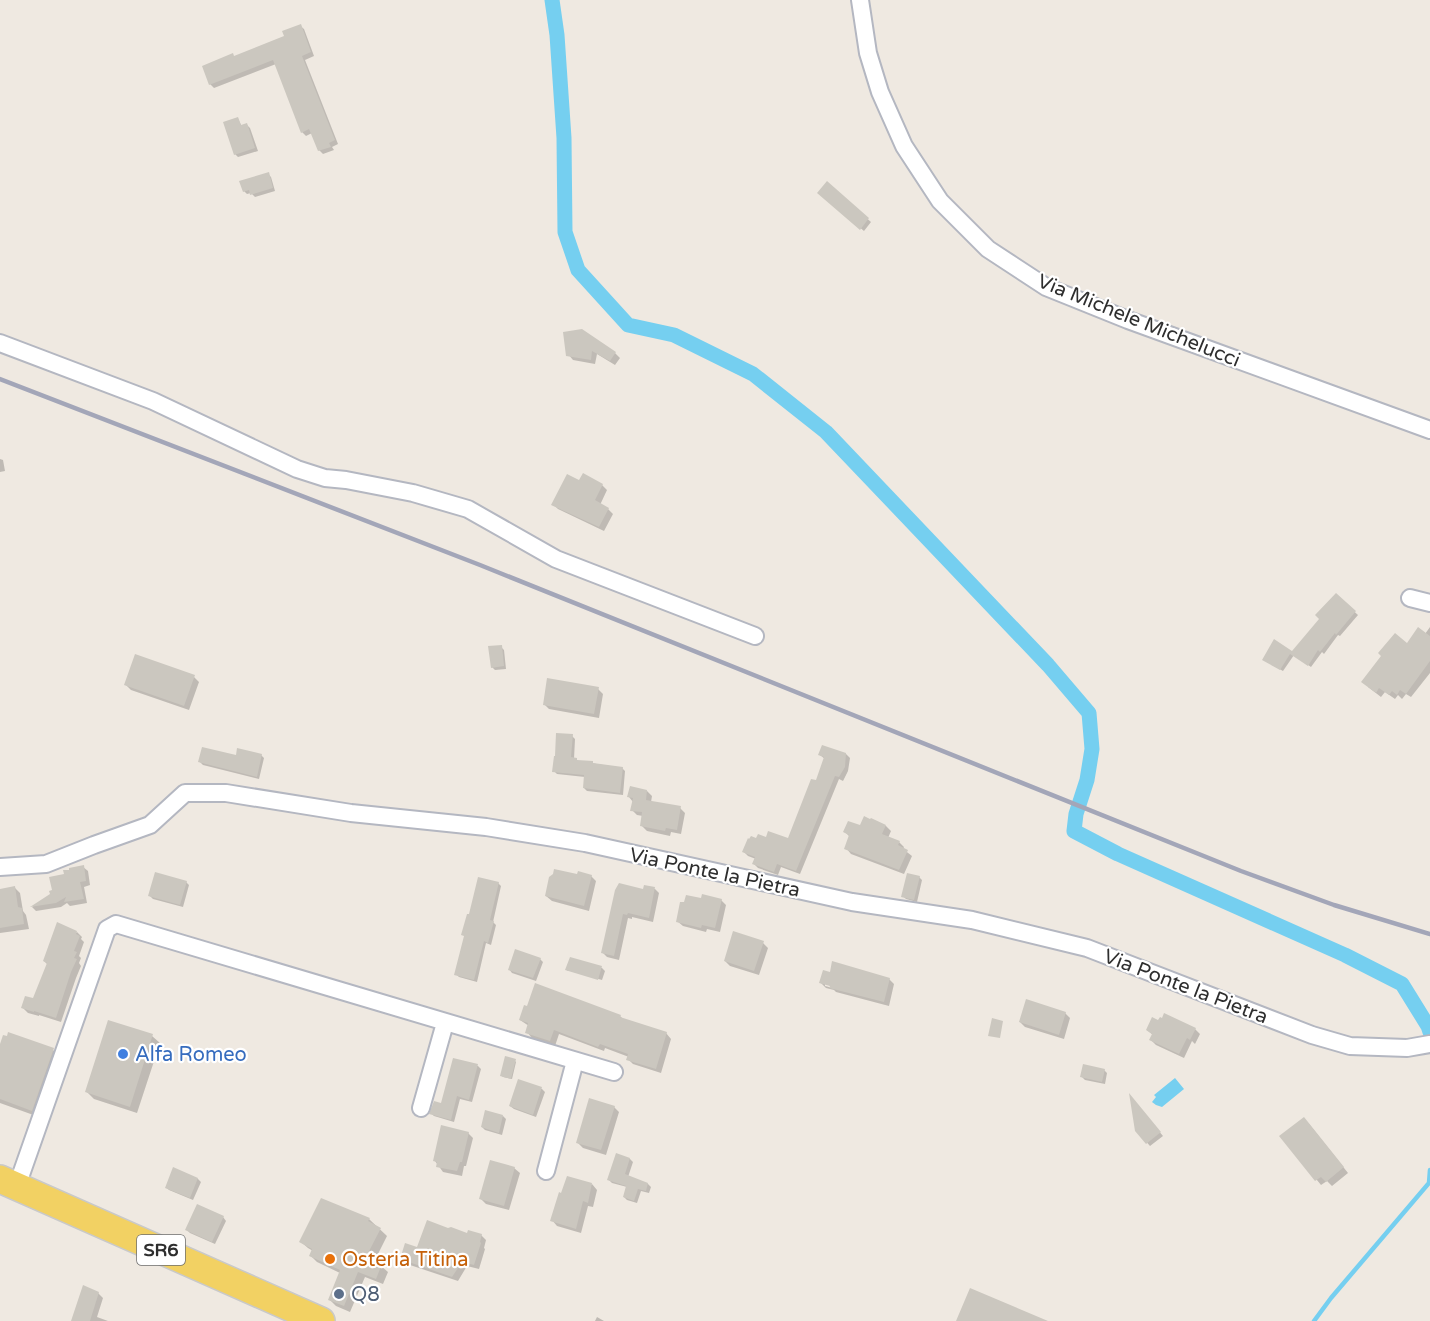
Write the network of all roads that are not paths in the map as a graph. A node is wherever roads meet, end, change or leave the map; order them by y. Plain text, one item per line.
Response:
1 (860, 0) edge
2 (0, 344) edge
3 (1430, 430) edge
4 (1410, 598) dead end
5 (1430, 603) edge
6 (755, 636) dead end
7 (0, 867) edge
8 (445, 1023) junction
9 (1430, 1044) edge
10 (575, 1061) junction
11 (614, 1072) dead end
12 (421, 1108) dead end
13 (546, 1171) dead end
14 (9, 1183) edge
15 (321, 1321) edge

1 - 3 street, Via Michele Michelucci
2 - 6 street
4 - 5 street
7 - 9 street, Via Ponte la Pietra
8 - 10 street
8 - 12 street
8 - 14 street
10 - 11 street
10 - 13 street
14 - 15 main road, SR6

